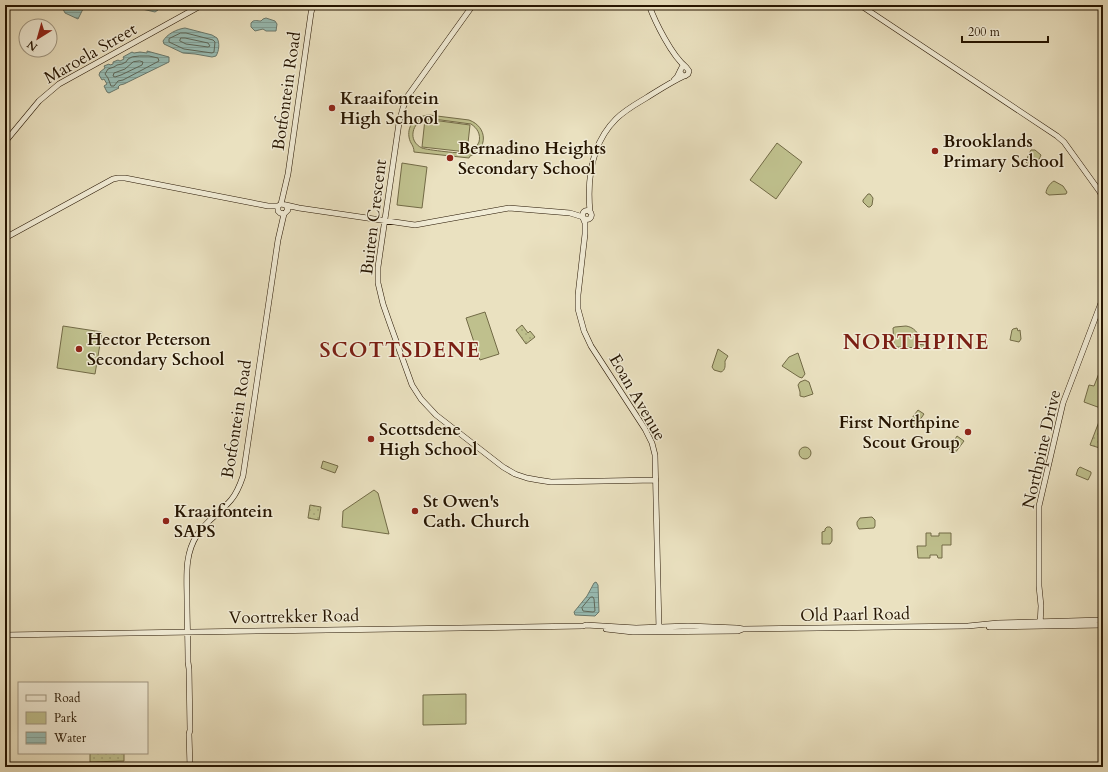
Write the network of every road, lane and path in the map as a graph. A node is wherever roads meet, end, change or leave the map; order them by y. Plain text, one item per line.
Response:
1 (202, 5) edge
2 (312, 5) edge
3 (473, 5) edge
4 (649, 5) edge
5 (860, 5) edge
6 (676, 56) junction
7 (681, 73) junction
8 (5, 142) edge
9 (1103, 199) edge
10 (282, 208) junction
11 (586, 215) junction
12 (385, 221) junction
13 (5, 238) edge
14 (1103, 289) edge
15 (656, 480) junction
16 (1103, 620) edge
17 (1040, 624) junction
18 (1103, 625) edge
19 (659, 629) junction
20 (188, 632) junction
21 (5, 635) edge
22 (190, 767) edge

1 - 8 street, Maroela Street
2 - 10 street, Botfontein Road
3 - 12 street, Buiten Crescent
4 - 6 street
5 - 9 street
6 - 7 street
6 - 7 street, Eoan Avenue
7 - 11 street, Eoan Avenue
10 - 12 street
10 - 13 street
10 - 20 street, Botfontein Road
11 - 12 street
11 - 15 street, Eoan Avenue
12 - 15 street, Buiten Crescent
14 - 17 street, Northpine Drive
15 - 19 street, Eoan Avenue
16 - 17 street, Old Paarl Road
17 - 18 street, Old Paarl Road
17 - 19 street, Old Paarl Road
19 - 20 street, Voortrekker Road
20 - 21 street, Voortrekker Road
20 - 22 street, Botfontein Road

